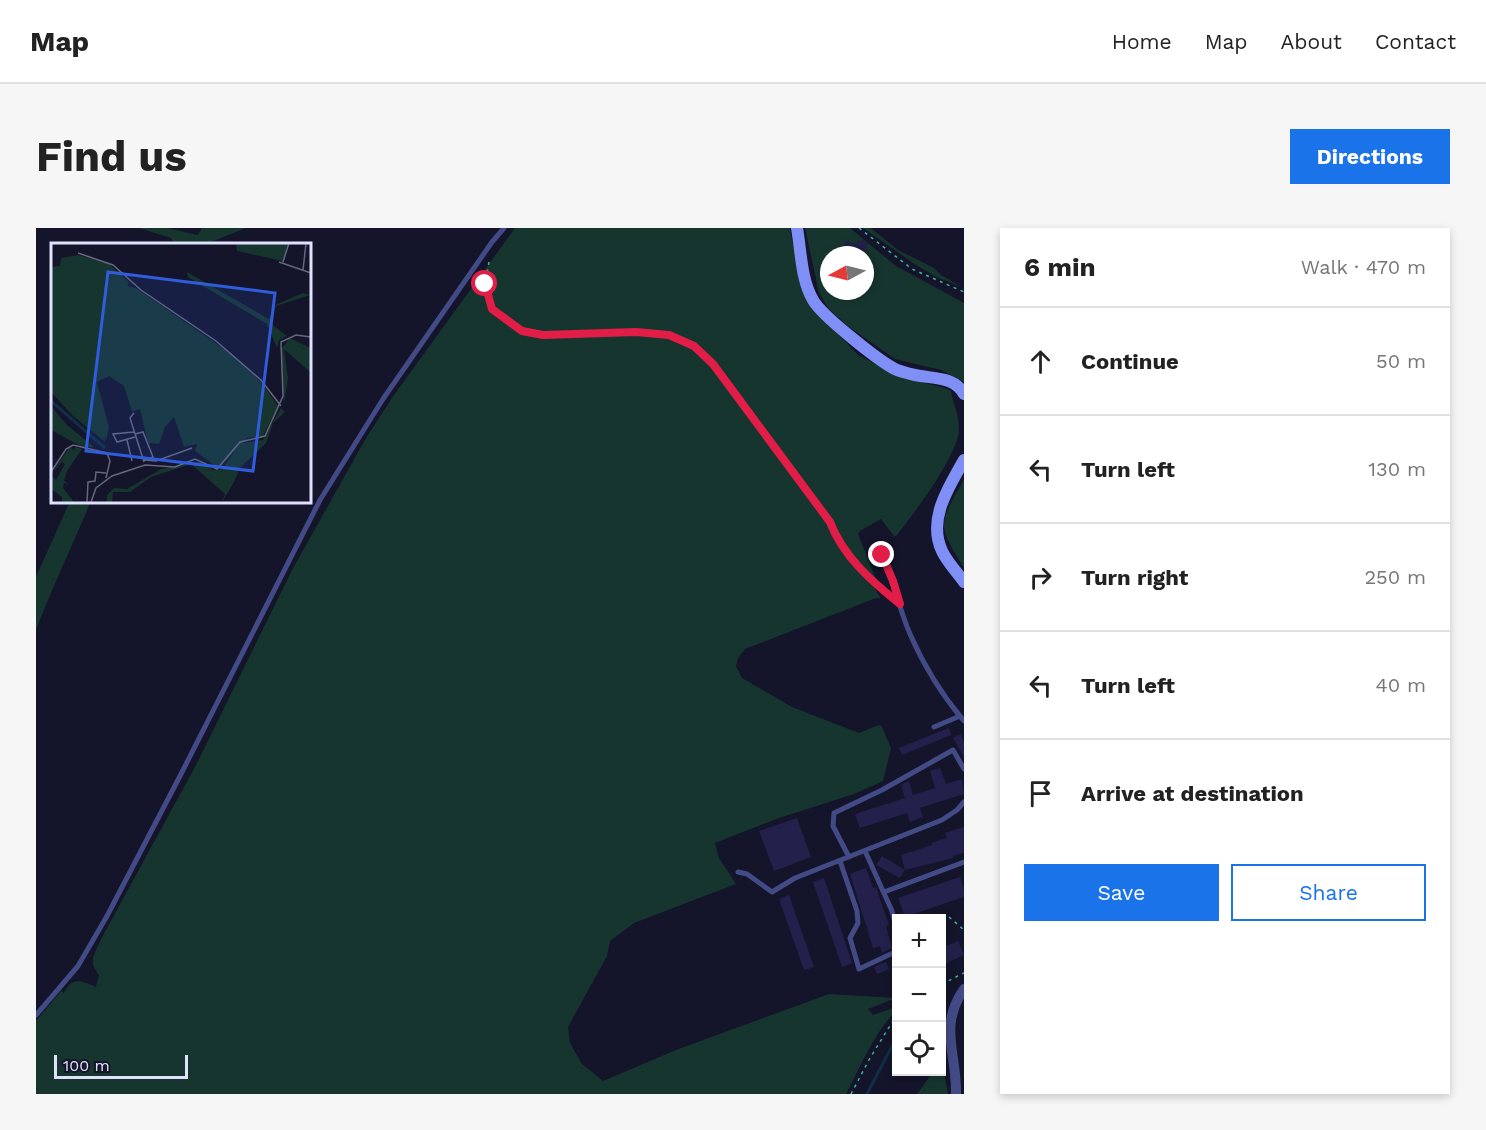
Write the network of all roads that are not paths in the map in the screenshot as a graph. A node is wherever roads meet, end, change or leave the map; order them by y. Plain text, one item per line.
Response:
1 (504, 228) edge
2 (797, 228) edge
3 (964, 394) edge
4 (964, 460) edge
5 (882, 555) dead end
6 (964, 582) edge
7 (962, 718) edge
8 (934, 727) dead end
9 (964, 769) edge
10 (964, 802) edge
11 (865, 851) junction
12 (849, 857) junction
13 (840, 861) junction
14 (964, 862) edge
15 (738, 872) dead end
16 (884, 892) junction
17 (893, 914) edge
18 (892, 953) edge
19 (964, 989) edge
20 (36, 1015) edge
21 (956, 1094) edge

1 - 20 lane
2 - 3 main road
4 - 6 main road
5 - 7 lane
7 - 8 lane
9 - 12 lane
10 - 11 lane
11 - 12 lane
11 - 16 lane
12 - 13 lane
13 - 15 lane
13 - 18 lane
14 - 16 lane
16 - 17 lane
19 - 21 street

